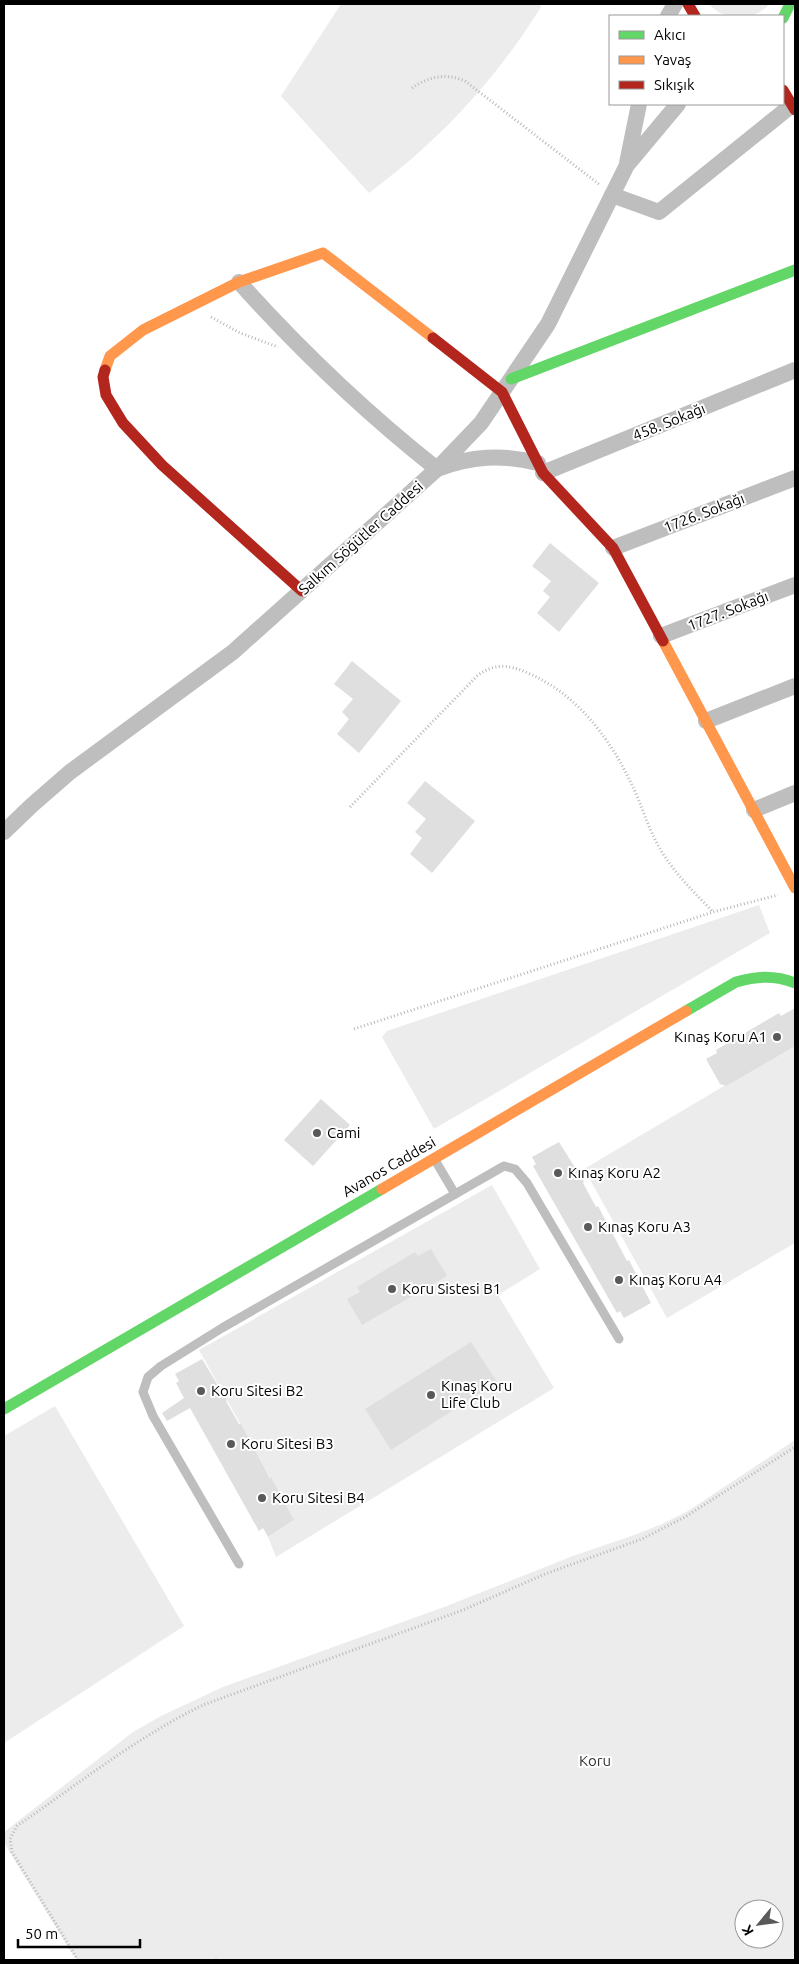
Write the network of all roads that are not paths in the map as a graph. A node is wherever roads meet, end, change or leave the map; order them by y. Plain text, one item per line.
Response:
1 (675, 4) edge
2 (688, 4) edge
3 (790, 4) edge
4 (794, 4) edge
5 (669, 15) edge
6 (694, 15) edge
7 (784, 16) edge
8 (795, 19) edge
9 (784, 92) edge
10 (639, 105) edge
11 (677, 105) edge
12 (794, 108) edge
13 (627, 166) junction
14 (612, 195) junction
15 (795, 270) edge
16 (239, 282) junction
17 (795, 370) edge
18 (506, 385) junction
19 (540, 468) junction
20 (437, 469) junction
21 (795, 478) edge
22 (613, 548) junction
23 (795, 584) edge
24 (302, 592) junction
25 (660, 636) junction
26 (795, 686) edge
27 (706, 721) junction
28 (795, 793) edge
29 (754, 810) junction
30 (4, 832) edge
31 (791, 890) edge
32 (795, 983) edge
33 (434, 1158) junction
34 (455, 1194) junction
35 (619, 1339) dead end
36 (4, 1408) edge
37 (239, 1564) dead end

1 - 5 street
2 - 6 street
3 - 7 street
4 - 8 street
9 - 12 street
10 - 13 street, Salkım Söğütler Caddesi
11 - 13 street, Salkım Söğütler Caddesi
12 - 14 street
13 - 14 street, Salkım Söğütler Caddesi
14 - 18 street, Salkım Söğütler Caddesi
15 - 18 street
16 - 18 street
16 - 20 street
16 - 24 street
17 - 19 street, 458. Sokağı
18 - 19 street
18 - 20 street, Salkım Söğütler Caddesi
19 - 20 street
19 - 22 street
20 - 24 street, Salkım Söğütler Caddesi
21 - 22 street, 1726. Sokağı
22 - 25 street
23 - 25 street, 1727. Sokağı
24 - 30 street, Salkım Söğütler Caddesi
25 - 27 street
26 - 27 street
27 - 29 street
28 - 29 street
29 - 31 street
32 - 33 street, Avanos Caddesi
33 - 34 lane
33 - 36 street, Avanos Caddesi
34 - 35 lane
34 - 37 lane

